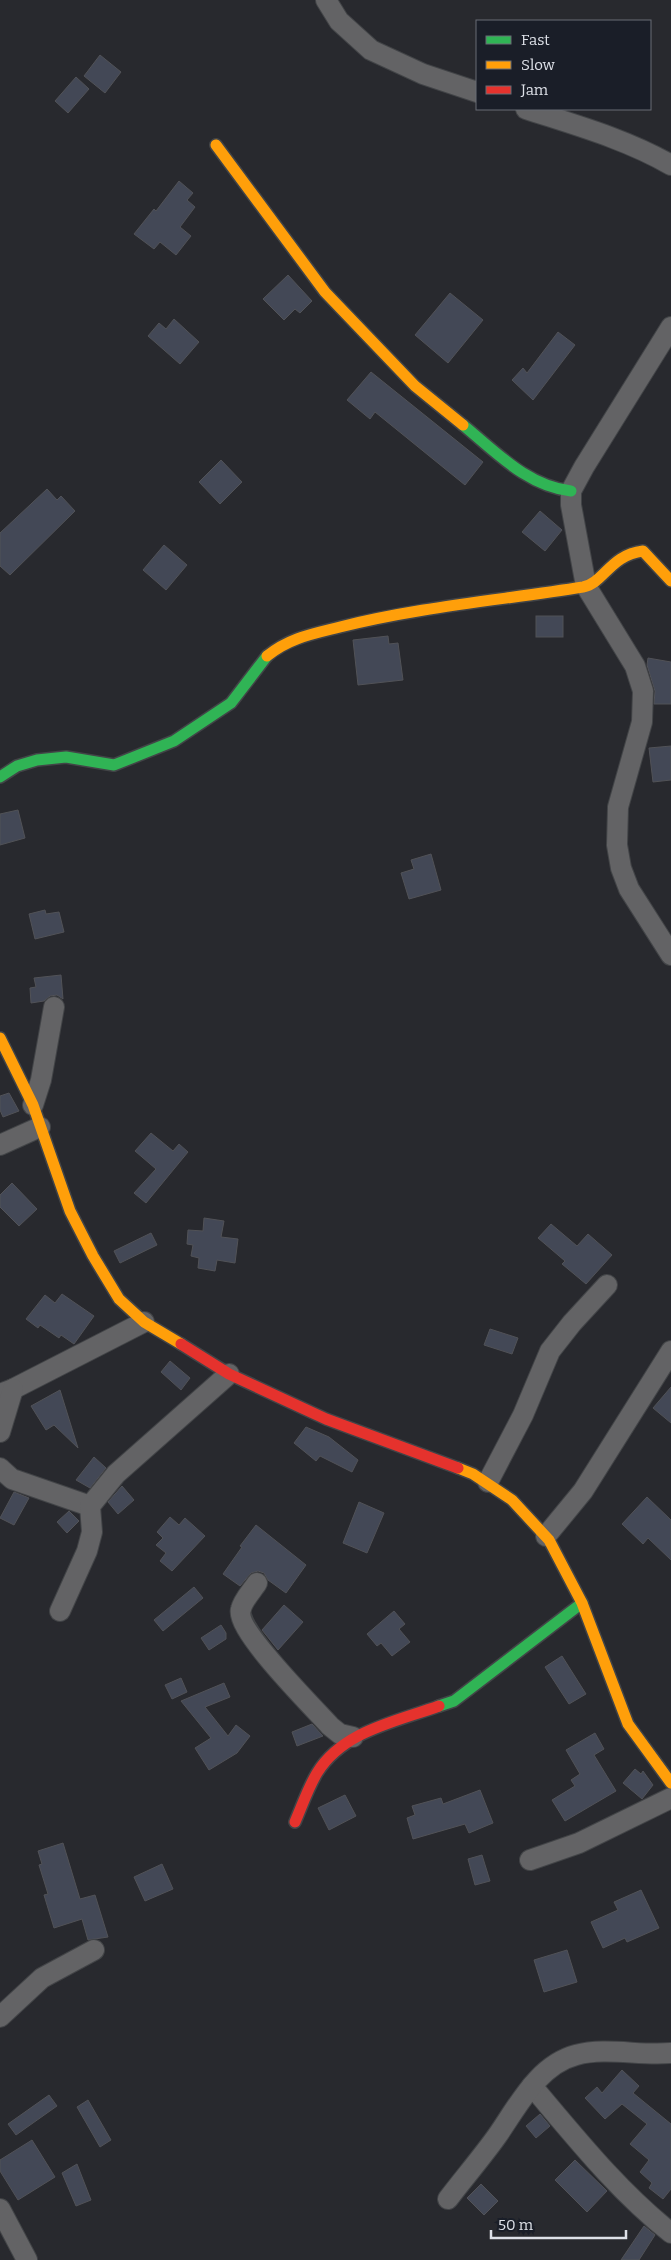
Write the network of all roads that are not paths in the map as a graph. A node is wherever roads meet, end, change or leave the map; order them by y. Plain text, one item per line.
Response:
1 (326, 0) edge
2 (476, 92) edge
3 (529, 110) edge
4 (216, 145) dead end
5 (671, 165) edge
6 (671, 327) edge
7 (571, 492) junction
8 (671, 581) edge
9 (586, 586) junction
10 (0, 777) edge
11 (671, 955) edge
12 (54, 1007) dead end
13 (0, 1038) edge
14 (33, 1106) junction
15 (40, 1127) junction
16 (0, 1144) edge
17 (606, 1286) dead end
18 (144, 1322) junction
19 (671, 1351) edge
20 (229, 1374) junction
21 (7, 1391) edge
22 (0, 1432) edge
23 (0, 1468) edge
24 (488, 1482) junction
25 (90, 1506) junction
26 (546, 1536) junction
27 (257, 1583) dead end
28 (582, 1603) junction
29 (60, 1611) dead end
30 (354, 1737) junction
31 (671, 1783) edge
32 (671, 1798) edge
33 (295, 1822) dead end
34 (530, 1860) dead end
35 (94, 1950) dead end
36 (0, 2017) edge
37 (671, 2053) edge
38 (532, 2086) junction
39 (448, 2199) dead end
40 (0, 2209) edge
41 (671, 2233) edge
42 (27, 2260) edge

1 - 2 street
3 - 5 street
4 - 7 street
6 - 7 street
7 - 9 street
8 - 9 street
9 - 10 street
9 - 11 street
12 - 14 street
13 - 14 street
14 - 15 street
15 - 16 street
15 - 18 street
17 - 24 street
18 - 20 street
18 - 21 street
19 - 26 street
20 - 24 street
20 - 25 street
21 - 22 street
23 - 25 street
24 - 26 street
25 - 29 street
26 - 28 street
27 - 30 street
28 - 30 street
28 - 31 street
30 - 33 street
32 - 34 street
35 - 36 street
37 - 38 street
38 - 39 street
38 - 41 street
40 - 42 street

